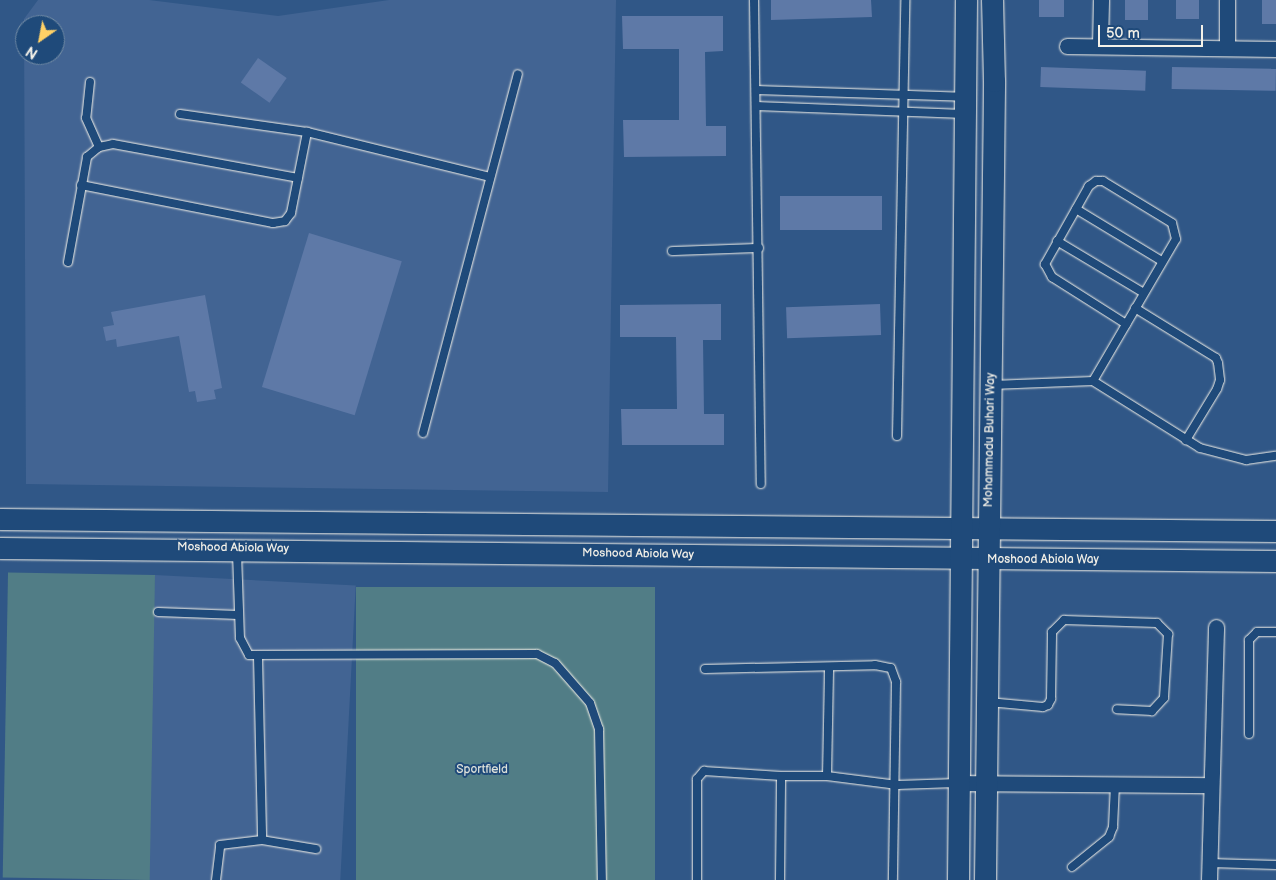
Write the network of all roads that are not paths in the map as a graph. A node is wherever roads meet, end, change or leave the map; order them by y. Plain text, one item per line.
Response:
1 (754, 0) edge
2 (905, 0) edge
3 (966, 0) edge
4 (992, 0) edge
5 (1101, 0) edge
6 (1227, 0) edge
7 (1100, 45) junction
8 (1067, 46) dead end
9 (1227, 48) junction
10 (1276, 49) edge
11 (518, 74) dead end
12 (90, 82) dead end
13 (756, 90) junction
14 (903, 94) junction
15 (968, 105) junction
16 (756, 106) junction
17 (903, 111) junction
18 (180, 114) dead end
19 (307, 132) junction
20 (99, 147) junction
21 (490, 177) junction
22 (298, 178) junction
23 (81, 185) junction
24 (1076, 209) junction
25 (1058, 241) junction
26 (759, 248) junction
27 (672, 251) dead end
28 (1162, 261) junction
29 (68, 262) dead end
30 (1144, 293) junction
31 (1135, 308) junction
32 (1126, 324) junction
33 (1093, 381) junction
34 (990, 385) junction
35 (424, 433) dead end
36 (897, 436) dead end
37 (1186, 440) junction
38 (1276, 456) edge
39 (761, 484) dead end
40 (0, 519) edge
41 (447, 524) junction
42 (962, 528) junction
43 (988, 528) junction
44 (1276, 531) edge
45 (0, 548) edge
46 (237, 548) junction
47 (447, 550) junction
48 (961, 560) junction
49 (988, 560) junction
50 (1276, 561) edge
51 (158, 612) dead end
52 (238, 615) junction
53 (1216, 627) dead end
54 (1276, 632) edge
55 (258, 657) junction
56 (828, 666) junction
57 (705, 669) dead end
58 (986, 702) junction
59 (1117, 708) dead end
60 (1249, 734) dead end
61 (781, 776) junction
62 (827, 776) junction
63 (959, 783) junction
64 (986, 783) junction
65 (897, 784) junction
66 (1115, 784) junction
67 (1211, 785) junction
68 (262, 840) junction
69 (316, 849) dead end
70 (1210, 863) junction
71 (1276, 865) edge
72 (1072, 867) dead end
73 (216, 880) edge
74 (602, 880) edge
75 (697, 880) edge
76 (780, 880) edge
77 (894, 880) edge
78 (958, 880) edge
79 (985, 880) edge
80 (1209, 880) edge

1 - 13 lane
2 - 14 lane
3 - 15 main road
4 - 34 main road, Mohammadu Buhari Way
5 - 7 street
6 - 9 street
7 - 8 street
7 - 9 street
9 - 10 street
11 - 21 lane
12 - 20 lane
13 - 14 lane
13 - 16 lane
14 - 15 lane
14 - 17 lane
15 - 17 lane
15 - 42 main road
16 - 17 lane
16 - 26 lane
17 - 36 lane
18 - 19 lane
19 - 21 lane
19 - 22 lane
20 - 22 lane
20 - 23 lane
21 - 35 lane
22 - 23 lane
23 - 29 lane
24 - 25 lane
24 - 28 lane
24 - 28 lane
25 - 30 lane
25 - 32 lane
26 - 27 lane
26 - 39 lane
28 - 30 lane
30 - 31 lane
31 - 32 lane
31 - 37 lane
32 - 33 lane
33 - 34 lane
33 - 37 lane
34 - 43 main road, Mohammadu Buhari Way
37 - 38 lane
40 - 41 main road, Moshood Abiola Way
41 - 42 main road, Moshood Abiola Way
41 - 47 main road
42 - 43 main road, Moshood Abiola Way
42 - 48 main road
43 - 44 main road, Moshood Abiola Way
43 - 49 main road, Mohammadu Buhari Way
45 - 46 main road, Moshood Abiola Way
46 - 47 main road, Moshood Abiola Way
46 - 52 lane
47 - 48 main road, Moshood Abiola Way
48 - 49 main road, Moshood Abiola Way
48 - 63 main road
49 - 50 main road, Moshood Abiola Way
49 - 58 main road, Mohammadu Buhari Way
51 - 52 lane
52 - 55 lane
53 - 67 street
54 - 60 lane
55 - 68 lane
55 - 74 lane
56 - 57 lane
56 - 62 lane
56 - 65 lane
58 - 59 lane
58 - 64 main road, Mohammadu Buhari Way
61 - 62 lane
61 - 75 lane
61 - 76 lane
62 - 65 lane
63 - 64 street
63 - 65 lane
63 - 78 main road
64 - 66 street
64 - 79 main road, Mohammadu Buhari Way
65 - 77 lane
66 - 67 street
66 - 72 lane
67 - 70 street
68 - 69 lane
68 - 73 lane
70 - 71 lane
70 - 80 street

